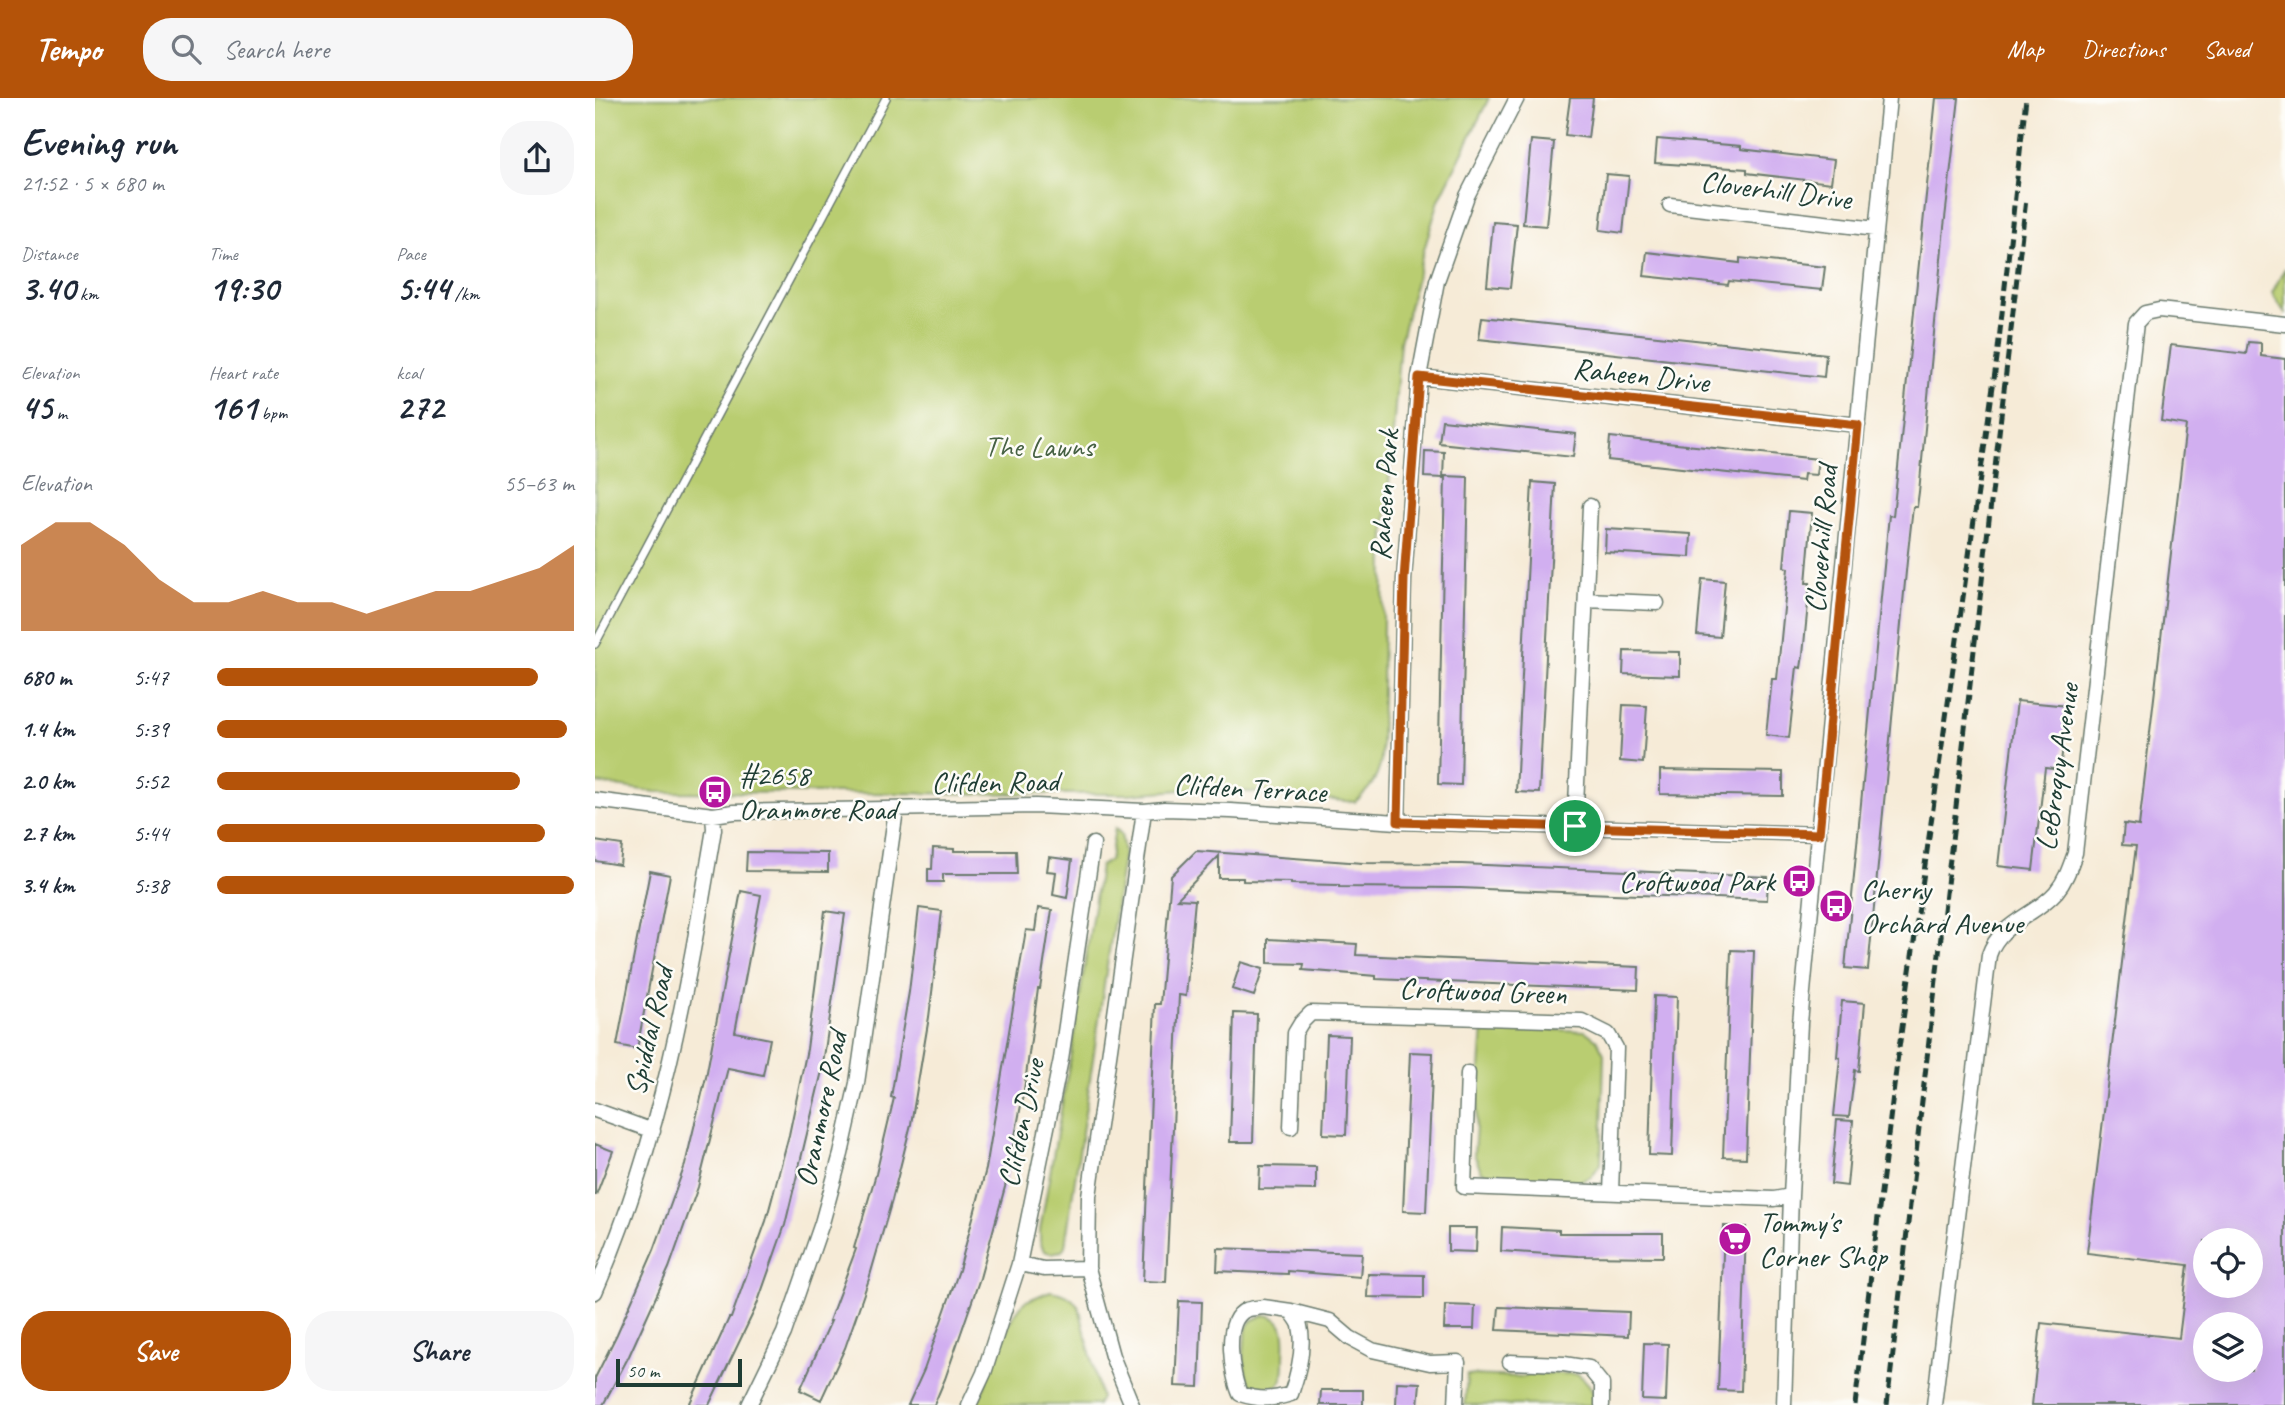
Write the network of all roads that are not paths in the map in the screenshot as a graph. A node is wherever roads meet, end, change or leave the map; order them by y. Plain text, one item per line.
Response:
1 (886, 98) edge
2 (1517, 98) edge
3 (1889, 98) edge
4 (1670, 205) dead end
5 (1876, 229) junction
6 (2285, 324) edge
7 (1419, 377) junction
8 (1858, 425) junction
9 (1590, 506) dead end
10 (1586, 600) junction
11 (1657, 603) dead end
12 (595, 644) edge
13 (595, 800) edge
14 (896, 810) junction
15 (1144, 811) junction
16 (713, 815) junction
17 (1398, 822) junction
18 (1575, 826) junction
19 (1819, 834) junction
20 (1093, 844) dead end
21 (1468, 1073) dead end
22 (595, 1110) edge
23 (1291, 1127) dead end
24 (653, 1131) junction
25 (1611, 1193) junction
26 (1791, 1196) junction
27 (1019, 1264) junction
28 (1088, 1268) junction
29 (595, 1292) edge
30 (1291, 1311) junction
31 (1510, 1362) dead end
32 (749, 1405) edge
33 (969, 1405) edge
34 (1132, 1405) edge
35 (1456, 1405) edge
36 (1602, 1405) edge
37 (1784, 1405) edge
38 (1934, 1405) edge

1 - 12 lane
2 - 7 street, Raheen Park
3 - 5 street, Cloverhill Road
4 - 5 street, Cloverhill Drive
5 - 8 street, Cloverhill Road
6 - 38 street, LeBroquy Avenue
7 - 8 street, Raheen Drive
7 - 17 street, Raheen Park
8 - 19 street, Cloverhill Road
9 - 10 street
10 - 11 street
10 - 18 street
13 - 16 street, Clifden Road
14 - 15 street, Clifden Road
14 - 16 street, Clifden Road
14 - 32 street, Oranmore Road
15 - 17 street, Clifden Terrace
15 - 28 street, Clifden Terrace
16 - 24 street, Spiddal Road
17 - 18 street
18 - 19 street
19 - 26 street, Cloverhill Road
20 - 27 street, Clifden Drive
21 - 25 street
22 - 24 street
23 - 25 street, Croftwood Green
24 - 29 street, Spiddal Road
25 - 26 street
26 - 37 street
27 - 28 street
27 - 33 street, Clifden Drive
28 - 34 street, Clifden Terrace
30 - 30 street
30 - 35 street
31 - 36 street

